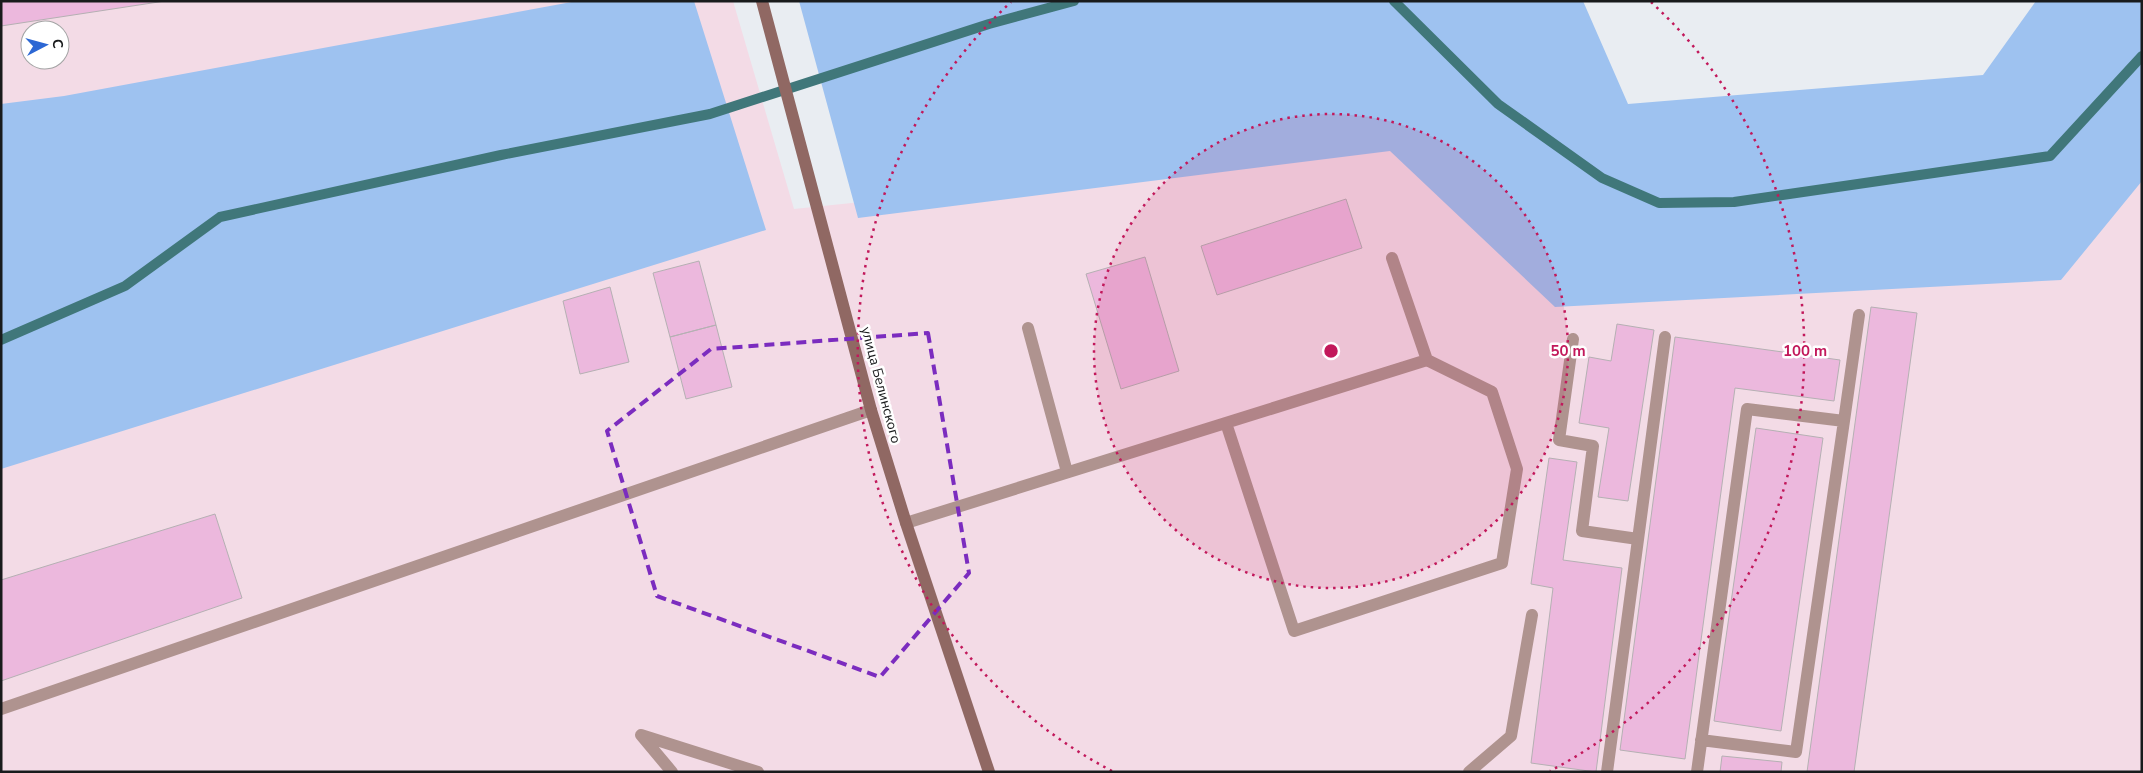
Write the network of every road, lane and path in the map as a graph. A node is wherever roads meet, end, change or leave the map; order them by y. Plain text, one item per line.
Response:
1 (762, 1) edge
2 (1392, 258) dead end
3 (1859, 315) dead end
4 (1028, 328) dead end
5 (1665, 336) dead end
6 (1573, 338) dead end
7 (1427, 360) junction
8 (871, 410) junction
9 (1844, 421) junction
10 (1226, 423) junction
11 (1067, 472) junction
12 (906, 524) junction
13 (1638, 539) junction
14 (1532, 615) dead end
15 (1, 709) edge
16 (1701, 740) junction
17 (672, 772) edge
18 (758, 772) edge
19 (989, 772) edge
20 (1469, 772) edge
21 (1607, 772) edge
22 (1697, 772) edge

1 - 8 street, улица Белинского
2 - 7 lane
3 - 9 lane
4 - 11 lane
5 - 13 lane
6 - 13 lane
7 - 10 lane
7 - 10 lane
8 - 12 street, улица Белинского
8 - 15 lane
9 - 16 lane
9 - 16 lane
10 - 11 lane
11 - 12 lane
12 - 19 street, улица Белинского
13 - 21 lane
14 - 20 lane
16 - 22 lane
17 - 18 lane

